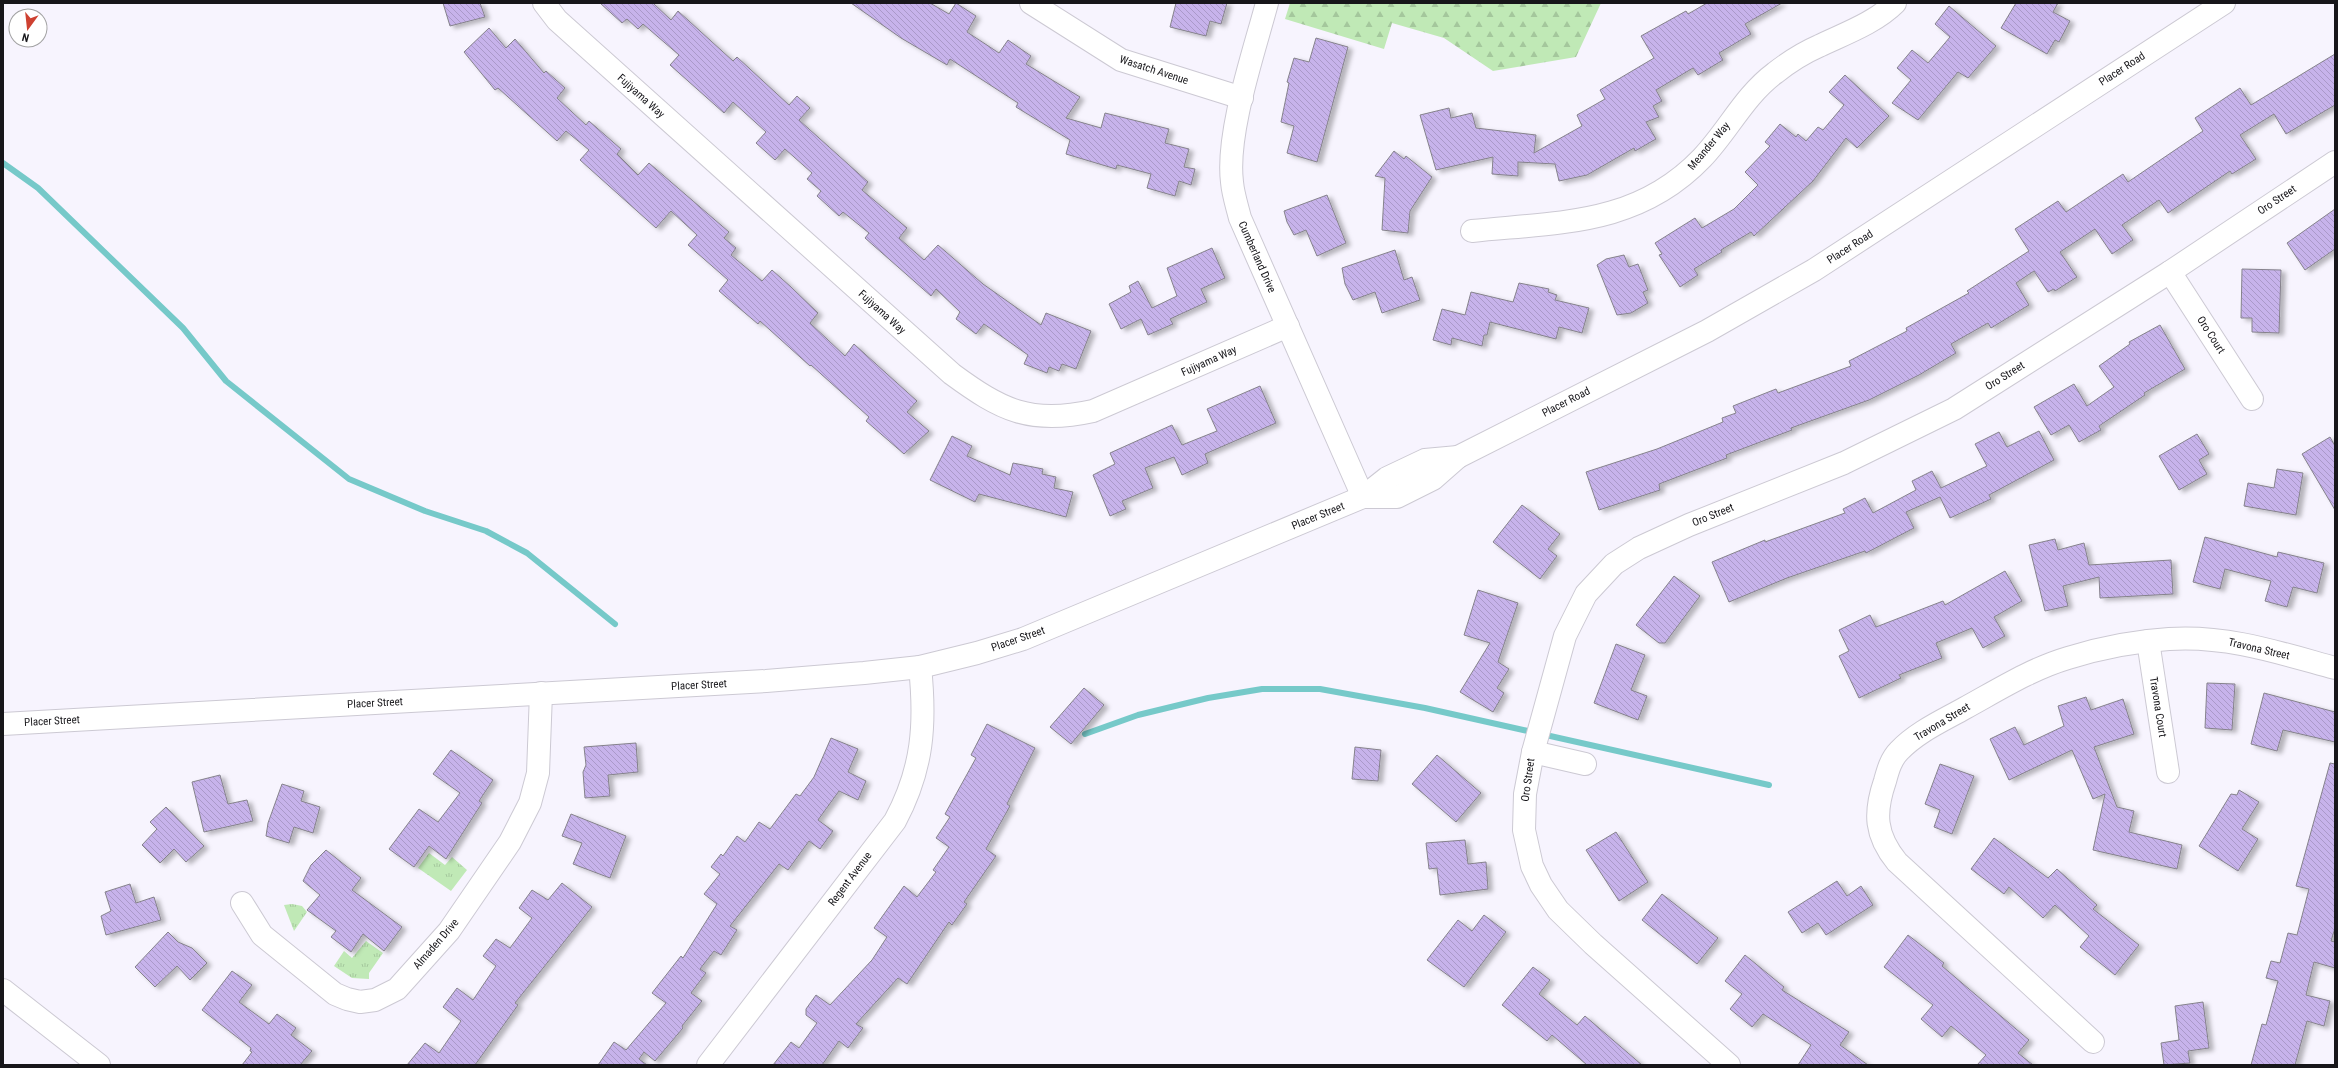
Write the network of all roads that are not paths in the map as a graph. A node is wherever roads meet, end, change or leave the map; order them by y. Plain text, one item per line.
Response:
1 (544, 3) edge
2 (1031, 3) edge
3 (1267, 3) edge
4 (1895, 3) edge
5 (2224, 3) edge
6 (1242, 98) junction
7 (2335, 162) edge
8 (1472, 231) dead end
9 (2170, 272) junction
10 (1288, 326) junction
11 (2252, 399) dead end
12 (1363, 497) junction
13 (2148, 641) junction
14 (920, 666) junction
15 (2335, 668) edge
16 (541, 693) junction
17 (3, 724) edge
18 (1533, 752) junction
19 (1585, 764) dead end
20 (2168, 772) dead end
21 (242, 903) dead end
22 (3, 990) edge
23 (2093, 1042) dead end
24 (99, 1065) edge
25 (708, 1065) edge
26 (1729, 1065) edge

1 - 10 street, Fujiyama Way
2 - 6 street, Wasatch Avenue
3 - 6 street, Cumberland Drive
4 - 8 street, Meander Way
5 - 12 street, Placer Road
6 - 10 street, Cumberland Drive
7 - 9 street, Oro Street
9 - 11 street, Oro Court
9 - 18 street, Oro Street
10 - 12 street, Cumberland Drive
12 - 14 street, Placer Street
13 - 15 street, Travona Street
13 - 20 street, Travona Court
13 - 23 street, Travona Street
14 - 16 street, Placer Street
14 - 25 street, Regent Avenue
16 - 17 street, Placer Street
16 - 21 street, Almaden Drive
18 - 19 street
18 - 26 street, Oro Street
22 - 24 street

